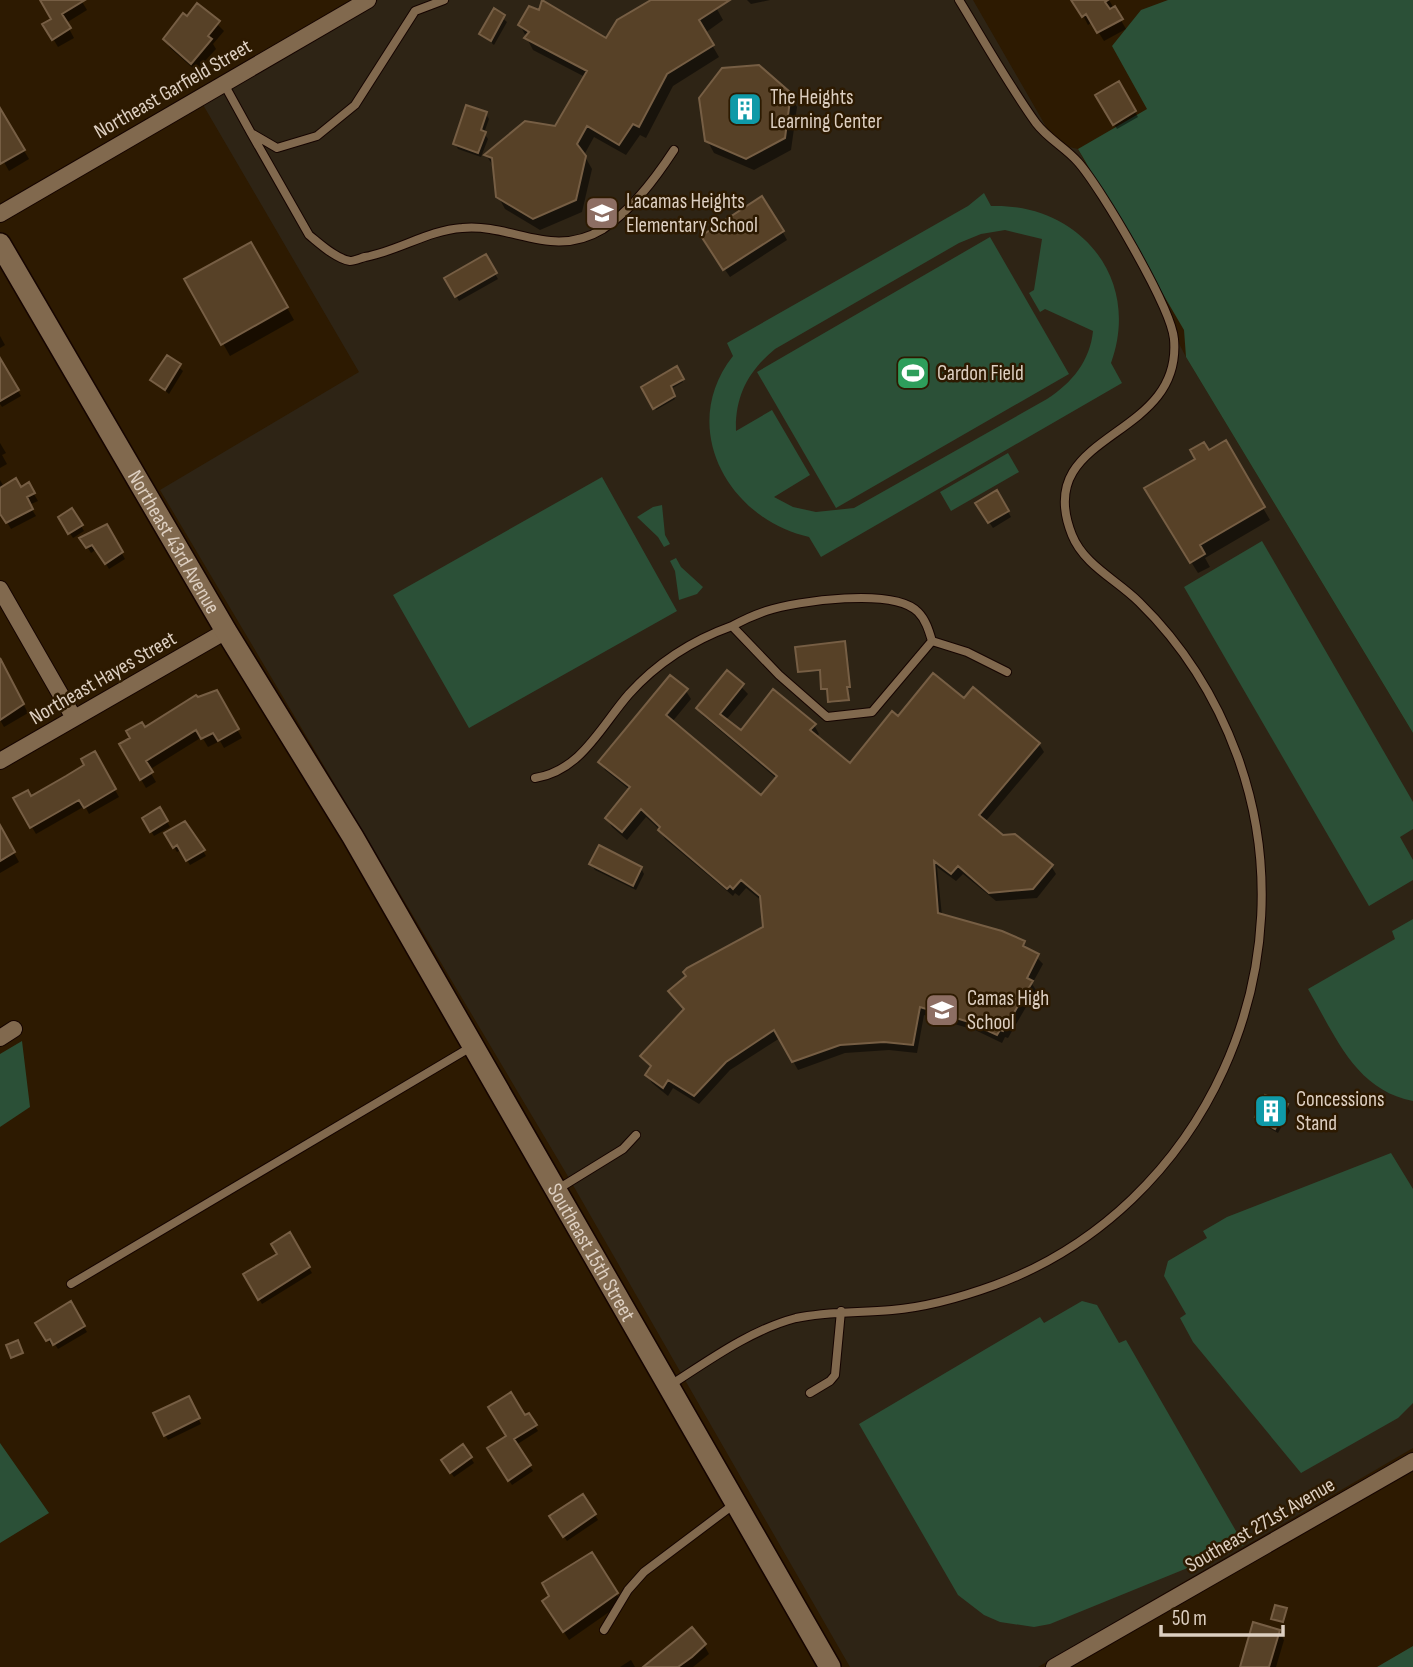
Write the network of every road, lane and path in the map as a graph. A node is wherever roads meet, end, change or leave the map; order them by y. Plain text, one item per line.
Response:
1 (368, 0) edge
2 (444, 0) edge
3 (959, 0) edge
4 (224, 84) junction
5 (251, 133) junction
6 (674, 150) dead end
7 (0, 214) edge
8 (0, 244) edge
9 (0, 589) edge
10 (732, 625) junction
11 (226, 631) junction
12 (932, 641) junction
13 (1007, 672) dead end
14 (74, 718) junction
15 (0, 761) edge
16 (535, 778) dead end
17 (353, 837) joint
18 (473, 1045) junction
19 (636, 1135) dead end
20 (557, 1191) junction
21 (71, 1284) dead end
22 (841, 1311) junction
23 (668, 1385) junction
24 (810, 1393) dead end
25 (1413, 1461) edge
26 (736, 1503) junction
27 (604, 1630) dead end
28 (825, 1664) edge
29 (1054, 1667) edge

1 - 4 street, Northeast Garfield Street
2 - 5 lane
3 - 22 lane
4 - 5 lane
4 - 7 street, Northeast Garfield Street
5 - 6 lane
8 - 11 street, Northeast 43rd Avenue
9 - 14 street
10 - 12 lane
10 - 12 lane
10 - 16 lane
11 - 14 street, Northeast Hayes Street
11 - 17 street, Northeast 43rd Avenue
12 - 13 lane
14 - 15 street, Northeast Hayes Street
17 - 18 street, Southeast 15th Street
18 - 20 street, Southeast 15th Street
18 - 21 lane
19 - 20 lane
20 - 23 street, Southeast 15th Street
22 - 23 lane
22 - 24 lane
23 - 26 street, Southeast 15th Street
25 - 29 street, Southeast 271st Avenue
26 - 27 lane
26 - 28 street, Southeast 15th Street

